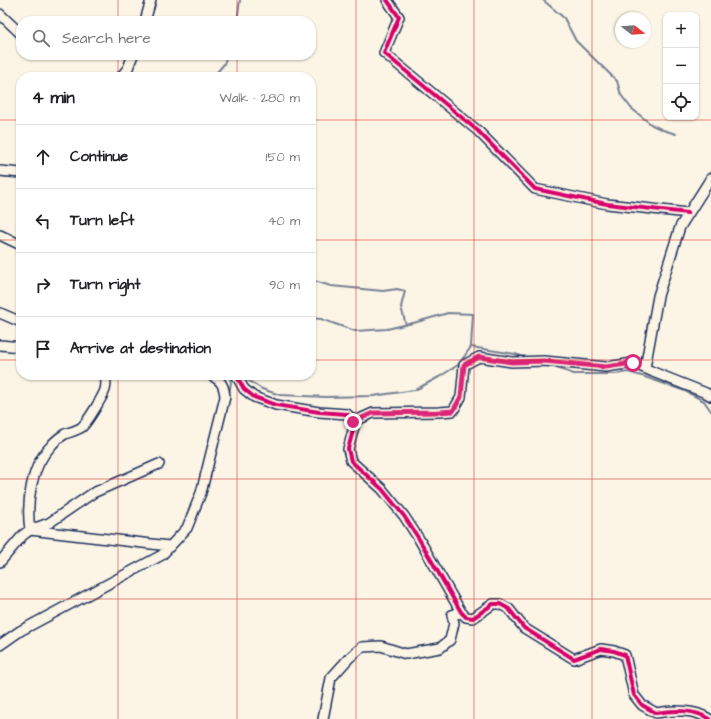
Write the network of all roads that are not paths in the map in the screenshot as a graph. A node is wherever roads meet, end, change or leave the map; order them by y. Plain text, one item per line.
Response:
1 (151, 0) edge
2 (387, 0) edge
3 (0, 14) edge
4 (146, 16) edge
5 (16, 29) edge
6 (131, 60) edge
7 (125, 72) edge
8 (0, 171) edge
9 (16, 173) edge
10 (711, 178) edge
11 (688, 213) junction
12 (0, 235) edge
13 (16, 243) edge
14 (0, 313) edge
15 (16, 320) edge
16 (0, 345) edge
17 (16, 347) edge
18 (645, 368) junction
19 (106, 380) edge
20 (220, 380) edge
21 (239, 380) edge
22 (711, 396) edge
23 (353, 422) junction
24 (159, 464) dead end
25 (30, 530) junction
26 (169, 546) junction
27 (0, 562) edge
28 (461, 612) junction
29 (0, 645) edge
30 (323, 719) edge
31 (709, 719) edge

1 - 4 street
2 - 11 street
3 - 5 street
6 - 7 street
8 - 9 street
10 - 11 street
11 - 18 street
12 - 13 street
14 - 15 street
16 - 17 street
18 - 22 street
18 - 23 street
19 - 25 street
20 - 26 street
21 - 23 street
23 - 28 street
24 - 25 street
25 - 26 street
25 - 27 street
26 - 29 street
28 - 30 street
28 - 31 street

